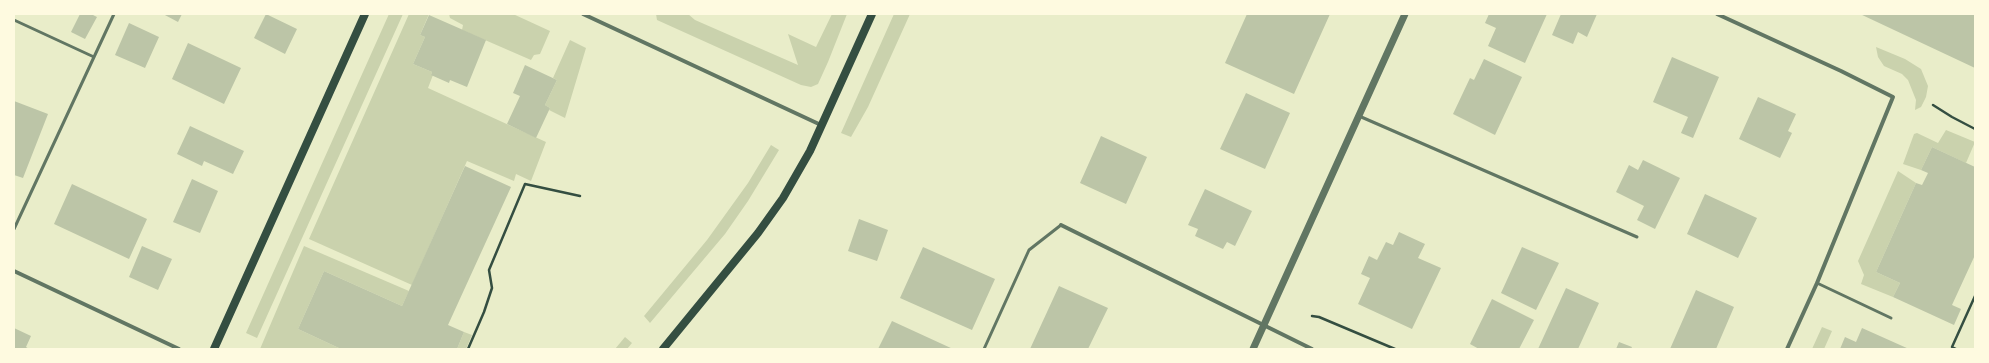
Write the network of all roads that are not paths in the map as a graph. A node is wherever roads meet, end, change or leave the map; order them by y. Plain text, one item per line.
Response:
1 (114, 14) edge
2 (365, 14) edge
3 (582, 14) edge
4 (872, 14) edge
5 (1405, 14) edge
6 (1717, 14) edge
7 (14, 20) edge
8 (94, 57) junction
9 (1359, 116) junction
10 (821, 125) junction
11 (1061, 225) joint
12 (14, 229) edge
13 (1636, 237) dead end
14 (14, 271) edge
15 (1817, 283) junction
16 (1891, 318) dead end
17 (1263, 326) junction
18 (179, 349) edge
19 (214, 349) edge
20 (663, 349) edge
21 (984, 349) edge
22 (1253, 349) edge
23 (1312, 349) edge
24 (1787, 349) edge

1 - 8 lane
2 - 19 main road
3 - 10 street
4 - 10 main road
5 - 9 street
6 - 15 street
7 - 8 lane
8 - 12 lane
9 - 13 lane
9 - 17 street
10 - 20 main road
11 - 17 street
11 - 21 lane
14 - 18 street
15 - 16 lane
15 - 24 street
17 - 22 street
17 - 23 street

